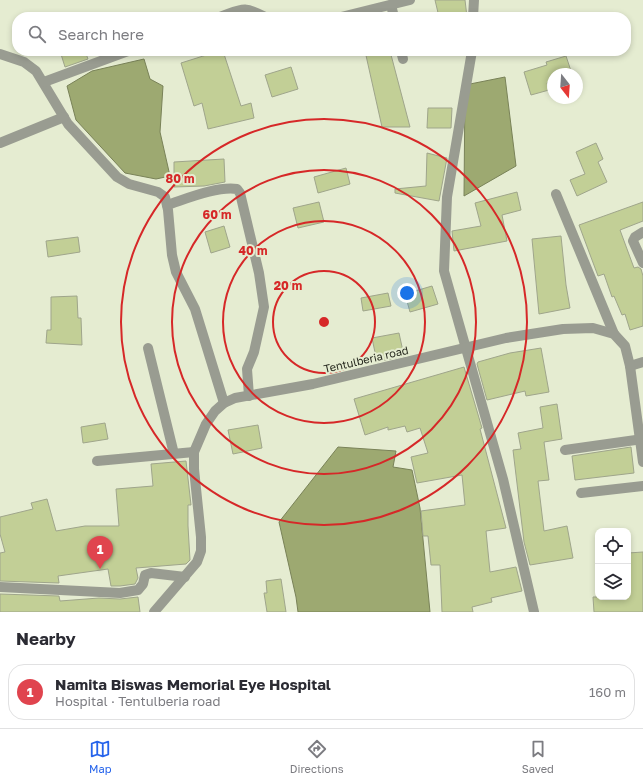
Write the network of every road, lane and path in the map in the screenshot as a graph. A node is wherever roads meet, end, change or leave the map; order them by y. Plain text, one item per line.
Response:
1 (410, 0) edge
2 (474, 0) edge
3 (391, 5) junction
4 (233, 12) edge
5 (257, 12) edge
6 (362, 12) edge
7 (393, 12) edge
8 (473, 12) edge
9 (0, 54) edge
10 (114, 56) edge
11 (471, 56) edge
12 (44, 82) junction
13 (64, 117) junction
14 (0, 143) edge
15 (556, 194) dead end
16 (167, 205) junction
17 (643, 232) edge
18 (643, 263) edge
19 (614, 334) junction
20 (466, 347) junction
21 (148, 348) dead end
22 (643, 362) edge
23 (630, 366) junction
24 (248, 396) junction
25 (224, 403) junction
26 (642, 439) edge
27 (565, 450) dead end
28 (194, 452) junction
29 (174, 454) junction
30 (97, 461) dead end
31 (643, 462) edge
32 (643, 486) edge
33 (582, 493) dead end
34 (186, 577) junction
35 (0, 588) edge
36 (154, 612) edge
37 (534, 612) edge

1 - 3 street
2 - 8 street
3 - 6 street
3 - 7 street
4 - 5 street
9 - 12 street
10 - 12 street
11 - 20 street
12 - 13 street
13 - 14 street
13 - 16 street
15 - 19 street
16 - 24 street
16 - 25 street
17 - 18 street
19 - 20 street, Tentulberia road
19 - 23 street
20 - 24 street, Tentulberia road
20 - 37 street
21 - 29 street
22 - 23 street
23 - 26 street
24 - 25 street, Tentulberia road
25 - 28 street
26 - 27 street
26 - 31 street
28 - 29 street
28 - 34 street
29 - 30 street
32 - 33 street
34 - 35 street
34 - 36 street

